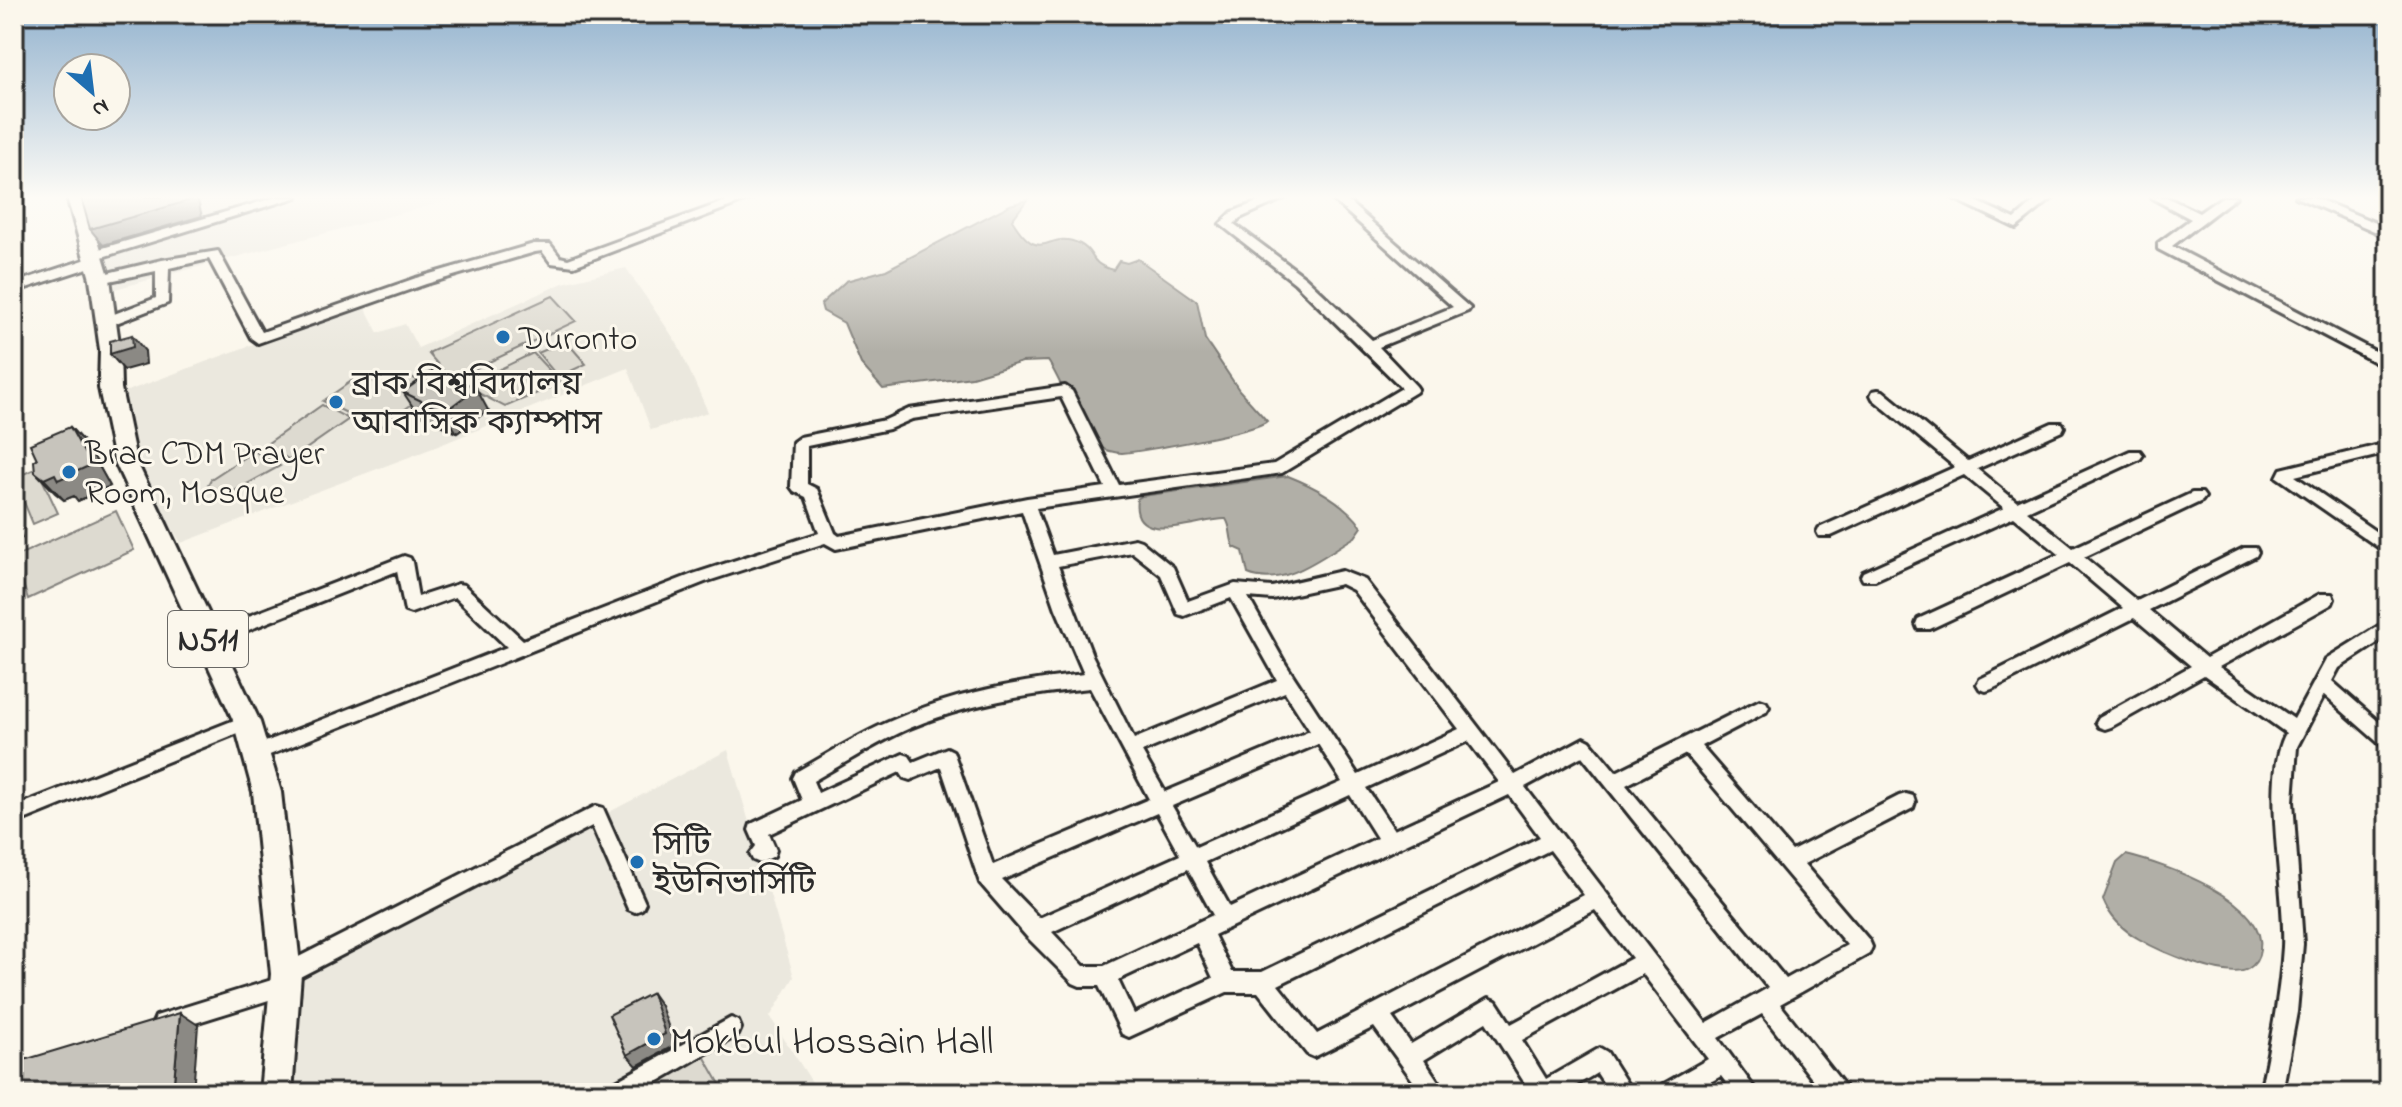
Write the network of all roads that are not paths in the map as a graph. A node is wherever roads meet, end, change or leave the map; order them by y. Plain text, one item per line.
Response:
1 (91, 249) edge
2 (143, 249) edge
3 (532, 249) edge
4 (546, 249) edge
5 (608, 249) edge
6 (1258, 249) edge
7 (1395, 249) edge
8 (2168, 249) edge
9 (162, 264) junction
10 (96, 265) junction
11 (14, 288) edge
12 (106, 322) junction
13 (1370, 346) junction
14 (2388, 364) edge
15 (1878, 395) dead end
16 (2057, 427) dead end
17 (2388, 448) edge
18 (2135, 455) dead end
19 (1964, 467) junction
20 (1114, 490) junction
21 (2197, 497) dead end
22 (1027, 504) junction
23 (2015, 509) junction
24 (1825, 532) dead end
25 (828, 536) junction
26 (2388, 548) edge
27 (2250, 552) dead end
28 (2070, 556) junction
29 (1048, 562) junction
30 (1869, 576) dead end
31 (1235, 590) junction
32 (2326, 599) dead end
33 (2135, 610) junction
34 (1924, 624) dead end
35 (2388, 627) edge
36 (208, 639) junction
37 (522, 650) junction
38 (2204, 666) junction
39 (1095, 680) junction
40 (1289, 683) junction
41 (2322, 683) junction
42 (1986, 684) dead end
43 (1760, 707) dead end
44 (247, 722) junction
45 (2105, 722) dead end
46 (2296, 730) junction
47 (1473, 731) junction
48 (1321, 734) junction
49 (2388, 741) edge
50 (1689, 744) junction
51 (1132, 748) junction
52 (256, 753) junction
53 (1614, 782) junction
54 (1352, 783) junction
55 (1514, 784) junction
56 (1906, 802) dead end
57 (1161, 803) junction
58 (813, 804) junction
59 (14, 816) edge
60 (1554, 839) junction
61 (1390, 841) junction
62 (760, 854) dead end
63 (1193, 857) junction
64 (1790, 862) junction
65 (987, 877) junction
66 (1598, 898) junction
67 (635, 903) dead end
68 (1226, 919) junction
69 (1034, 930) junction
70 (1201, 930) junction
71 (1645, 962) junction
72 (1105, 976) junction
73 (285, 980) junction
74 (1226, 982) junction
75 (1263, 982) junction
76 (1774, 996) junction
77 (1377, 1014) junction
78 (149, 1027) edge
79 (731, 1028) dead end
80 (1704, 1035) junction
81 (1507, 1037) junction
82 (1409, 1057) junction
83 (1724, 1062) junction
84 (276, 1093) edge
85 (617, 1093) edge
86 (1435, 1093) edge
87 (1622, 1093) edge
88 (1670, 1093) edge
89 (1747, 1093) edge
90 (1836, 1093) edge
91 (2271, 1093) edge

1 - 10 highway, N511
2 - 10 street
3 - 9 street
4 - 5 street
6 - 13 street
7 - 13 street
8 - 14 street
9 - 10 street
9 - 12 street
10 - 11 street
10 - 12 highway, N511
12 - 36 highway, N511
13 - 20 street
15 - 19 street
16 - 19 street
17 - 26 street
18 - 23 street
19 - 23 street
19 - 24 street
20 - 22 street
20 - 25 street
21 - 28 street
22 - 25 street
22 - 29 street
23 - 28 street
23 - 30 street
25 - 37 street
27 - 33 street
28 - 33 street
28 - 34 street
29 - 31 street
29 - 39 street
31 - 40 street
31 - 47 street
32 - 38 street
33 - 38 street
33 - 42 street
35 - 41 street
36 - 37 street
36 - 44 highway, N511
37 - 52 street
38 - 45 street
38 - 46 street
39 - 51 street
39 - 58 street
40 - 48 street
40 - 51 street
41 - 46 street
41 - 49 street
43 - 50 street
44 - 52 highway, N511
44 - 59 street
46 - 91 street
47 - 54 street
47 - 55 street
48 - 54 street
48 - 57 street
50 - 53 street
50 - 64 street
51 - 57 street
52 - 73 highway, N511
53 - 55 street
53 - 76 street
54 - 61 street
54 - 63 street
55 - 60 street
55 - 61 street
56 - 64 street
57 - 63 street
57 - 65 street
58 - 62 street
58 - 65 street
60 - 66 street
60 - 75 street
61 - 68 street
63 - 68 street
63 - 69 street
64 - 76 street
65 - 69 street
66 - 71 street
66 - 77 street
67 - 73 street
68 - 70 street
69 - 72 street
70 - 72 street
70 - 74 street
71 - 80 street
71 - 81 street
72 - 74 street
73 - 78 street
73 - 84 highway, N511
74 - 75 street
75 - 77 street
76 - 80 street
76 - 90 street
77 - 82 street
79 - 85 street
80 - 83 street
81 - 82 street
81 - 87 street
82 - 86 street
83 - 88 street
83 - 89 street

